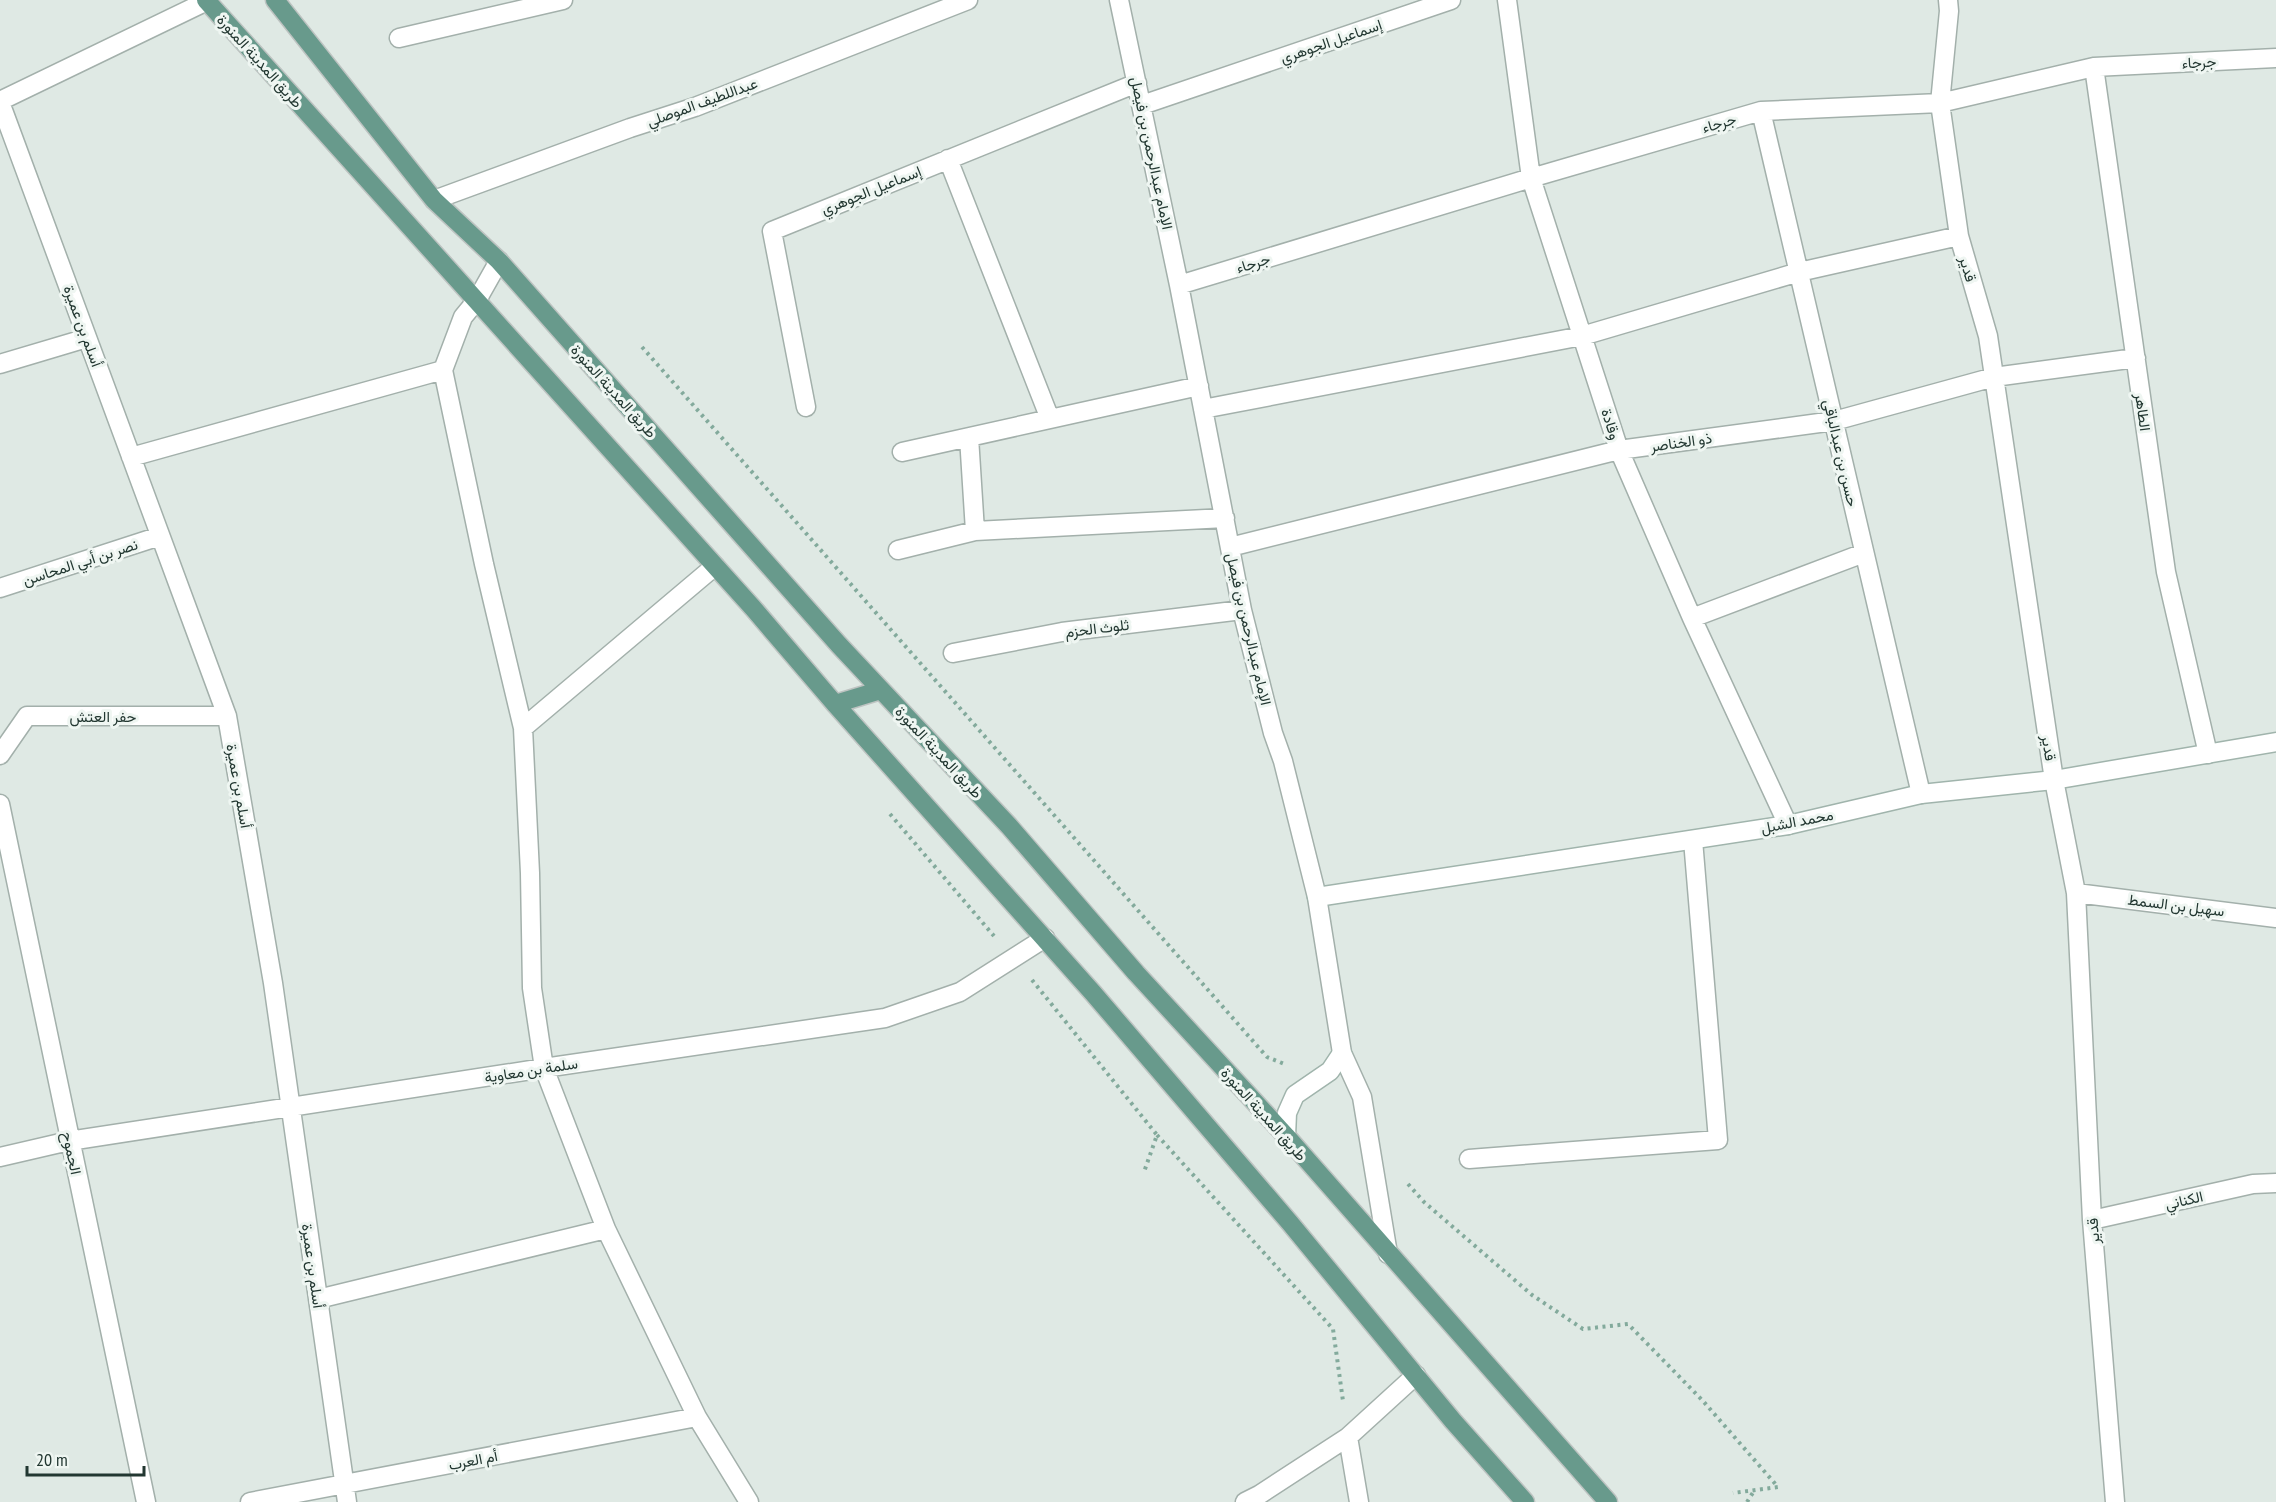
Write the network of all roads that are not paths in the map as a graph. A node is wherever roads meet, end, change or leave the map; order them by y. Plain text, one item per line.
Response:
1 (275, 0) edge
2 (563, 0) edge
3 (968, 0) edge
4 (1119, 0) edge
5 (1451, 0) edge
6 (1507, 0) edge
7 (1948, 0) edge
8 (206, 1) edge
9 (399, 38) dead end
10 (2276, 58) edge
11 (2094, 67) junction
12 (1137, 83) junction
13 (0, 102) edge
14 (1941, 103) junction
15 (1142, 105) junction
16 (1761, 111) junction
17 (948, 159) junction
18 (1531, 178) junction
19 (434, 200) junction
20 (1959, 236) junction
21 (499, 261) junction
22 (1799, 272) junction
23 (1179, 285) junction
24 (477, 300) junction
25 (1582, 336) junction
26 (87, 338) junction
27 (2136, 358) junction
28 (0, 364) edge
29 (443, 370) junction
30 (1994, 377) junction
31 (1199, 386) junction
32 (806, 407) dead end
33 (1203, 410) junction
34 (1050, 419) junction
35 (1834, 421) junction
36 (969, 437) junction
37 (1619, 450) junction
38 (902, 452) dead end
39 (131, 457) junction
40 (1225, 518) junction
41 (975, 531) junction
42 (160, 536) junction
43 (1230, 547) junction
44 (898, 550) dead end
45 (1864, 553) junction
46 (715, 566) junction
47 (0, 588) edge
48 (1242, 610) junction
49 (1692, 618) junction
50 (953, 653) dead end
51 (881, 690) junction
52 (835, 704) junction
53 (227, 716) junction
54 (523, 728) junction
55 (2276, 742) edge
56 (2208, 754) junction
57 (0, 755) edge
58 (2054, 780) junction
59 (1921, 794) junction
60 (0, 804) edge
61 (1788, 825) junction
62 (1693, 840) junction
63 (2076, 893) junction
64 (1317, 897) junction
65 (2276, 918) edge
66 (1045, 938) junction
67 (1341, 1053) junction
68 (544, 1068) junction
69 (290, 1108) junction
70 (1286, 1136) junction
71 (69, 1141) junction
72 (0, 1157) edge
73 (1469, 1160) dead end
74 (2276, 1183) edge
75 (2092, 1220) junction
76 (606, 1229) junction
77 (1388, 1254) junction
78 (318, 1299) junction
79 (1416, 1375) junction
80 (697, 1417) junction
81 (1348, 1437) junction
82 (345, 1493) edge
83 (146, 1502) edge
84 (250, 1502) edge
85 (749, 1502) edge
86 (1245, 1502) edge
87 (1359, 1502) edge
88 (1525, 1502) edge
89 (1608, 1502) edge
90 (2115, 1502) edge

1 - 19 main road, طريق المدينة المنورة
2 - 9 street
3 - 19 street, عبداللطيف الموصلي
4 - 12 street, الإمام عبدالرحمن بن فيصل
5 - 15 street, إسماعيل الجوهري
6 - 18 street, وقادة
7 - 14 street, قدير
8 - 13 street
8 - 24 main road, طريق المدينة المنورة
10 - 11 street, جرجاء
11 - 14 street, جرجاء
11 - 27 street, الطاهر
12 - 15 street, الإمام عبدالرحمن بن فيصل
12 - 17 street, إسماعيل الجوهري
13 - 26 street, أسلم بن عميرة
14 - 16 street, جرجاء
14 - 20 street, قدير
15 - 23 street, الإمام عبدالرحمن بن فيصل
16 - 18 street, جرجاء
16 - 22 street, حسن بن عبدالباقي
17 - 32 street, إسماعيل الجوهري
17 - 34 street
18 - 23 street, جرجاء
18 - 25 street, وقادة
19 - 21 main road, طريق المدينة المنورة
20 - 22 street
20 - 30 street, قدير
21 - 24 street
21 - 51 main road, طريق المدينة المنورة
22 - 25 street
22 - 35 street, حسن بن عبدالباقي
23 - 31 street, الإمام عبدالرحمن بن فيصل
24 - 29 street
24 - 46 main road, طريق المدينة المنورة
25 - 33 street
25 - 37 street, وقادة
26 - 28 street
26 - 39 street, أسلم بن عميرة
27 - 30 street, ذو الخناصر
27 - 56 street, الطاهر
29 - 39 street
29 - 54 street
30 - 35 street, ذو الخناصر
30 - 58 street, قدير
31 - 33 street, الإمام عبدالرحمن بن فيصل
31 - 34 street
33 - 40 street, الإمام عبدالرحمن بن فيصل
34 - 36 street
35 - 37 street, ذو الخناصر
35 - 45 street, حسن بن عبدالباقي
36 - 38 street
36 - 41 street
37 - 43 street, ذو الخناصر
37 - 49 street, وقادة
39 - 42 street, أسلم بن عميرة
40 - 41 street
40 - 43 street, الإمام عبدالرحمن بن فيصل
41 - 44 street
42 - 47 street, نصر بن أبي المحاسن
42 - 53 street, أسلم بن عميرة
43 - 48 street, الإمام عبدالرحمن بن فيصل
45 - 49 street
45 - 59 street, حسن بن عبدالباقي
46 - 52 main road, طريق المدينة المنورة
46 - 54 street
48 - 50 street, ثلوث الحزم
48 - 64 street, الإمام عبدالرحمن بن فيصل
49 - 61 street, وقادة
51 - 52 main road
51 - 70 main road, طريق المدينة المنورة
52 - 66 main road, طريق المدينة المنورة
53 - 57 street, حفر العتش
53 - 69 street, أسلم بن عميرة
54 - 68 street
55 - 56 street, محمد الشبل
56 - 58 street, محمد الشبل
58 - 59 street, محمد الشبل
58 - 63 street, قدير
59 - 61 street, محمد الشبل
60 - 71 street, الجموح
61 - 62 street, محمد الشبل
62 - 64 street, محمد الشبل
62 - 73 street
63 - 65 street, سهيل بن السمط
63 - 75 street, قدير
64 - 67 street, الإمام عبدالرحمن بن فيصل
66 - 68 street, سلمة بن معاوية
66 - 79 main road, طريق المدينة المنورة
67 - 70 street
67 - 77 street, الإمام عبدالرحمن بن فيصل
68 - 69 street, سلمة بن معاوية
68 - 76 street
69 - 71 street, سلمة بن معاوية
69 - 78 street, أسلم بن عميرة
70 - 77 main road, طريق المدينة المنورة
71 - 72 street, سلمة بن معاوية
71 - 83 street, الجموح
74 - 75 street, الكناني
75 - 90 street, قدير
76 - 78 street
76 - 80 street
77 - 89 main road, طريق المدينة المنورة
78 - 82 street, أسلم بن عميرة
79 - 81 street
79 - 88 main road, طريق المدينة المنورة
80 - 82 street, أم العرب
80 - 85 street
81 - 86 street
81 - 87 street
82 - 84 street, أم العرب

